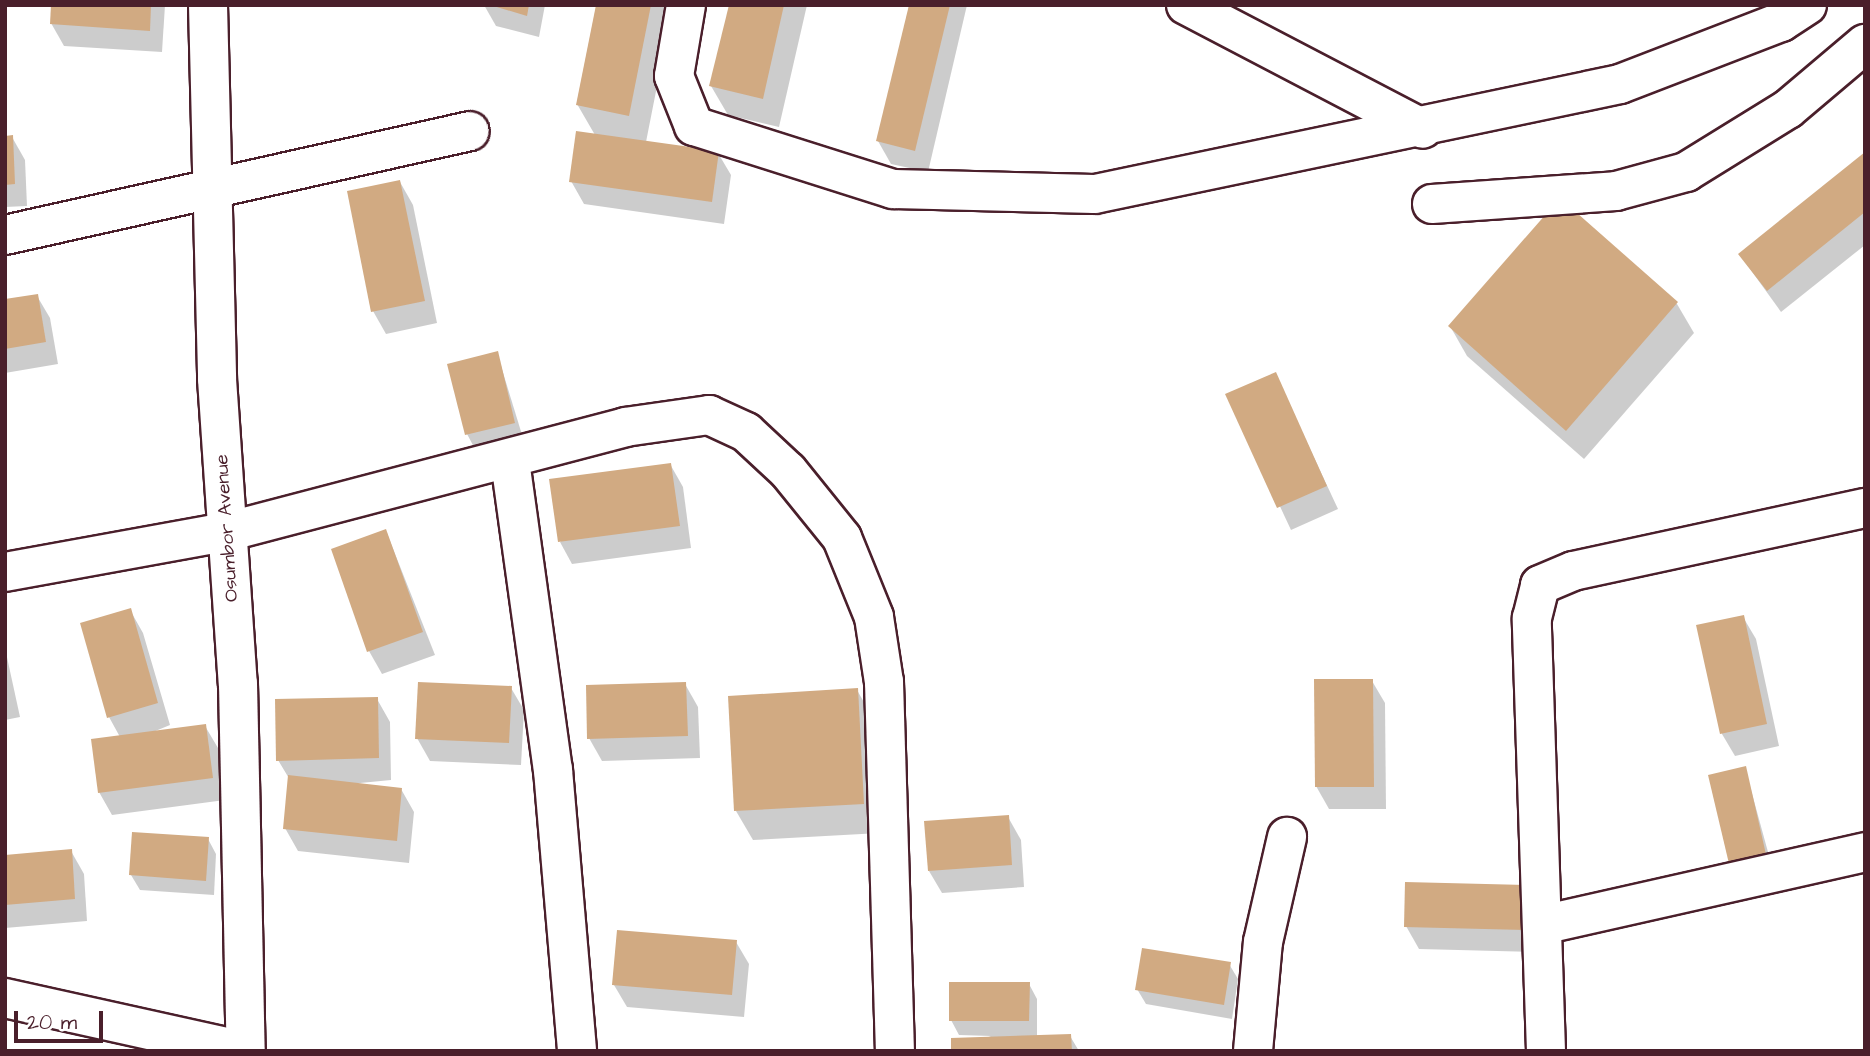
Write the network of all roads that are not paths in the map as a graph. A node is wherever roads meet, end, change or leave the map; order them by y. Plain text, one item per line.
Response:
1 (208, 5) edge
2 (686, 5) edge
3 (1186, 5) edge
4 (1807, 5) edge
5 (1865, 44) edge
6 (1423, 129) junction
7 (469, 131) dead end
8 (216, 192) junction
9 (1432, 204) dead end
10 (5, 235) edge
11 (510, 461) junction
12 (1865, 508) edge
13 (226, 532) junction
14 (5, 572) edge
15 (1287, 837) dead end
16 (1865, 852) edge
17 (1546, 924) junction
18 (5, 998) edge
19 (245, 1051) edge
20 (577, 1051) edge
21 (895, 1051) edge
22 (1253, 1051) edge
23 (1546, 1051) edge

1 - 8 street, Osumbor Avenue
2 - 6 street
3 - 6 street
4 - 6 street
5 - 9 street
7 - 8 street
8 - 10 street
8 - 13 street, Osumbor Avenue
11 - 13 street
11 - 20 street
11 - 21 street
12 - 17 street
13 - 14 street
13 - 19 street, Osumbor Avenue
15 - 22 street
16 - 17 street
17 - 23 street
18 - 19 street

